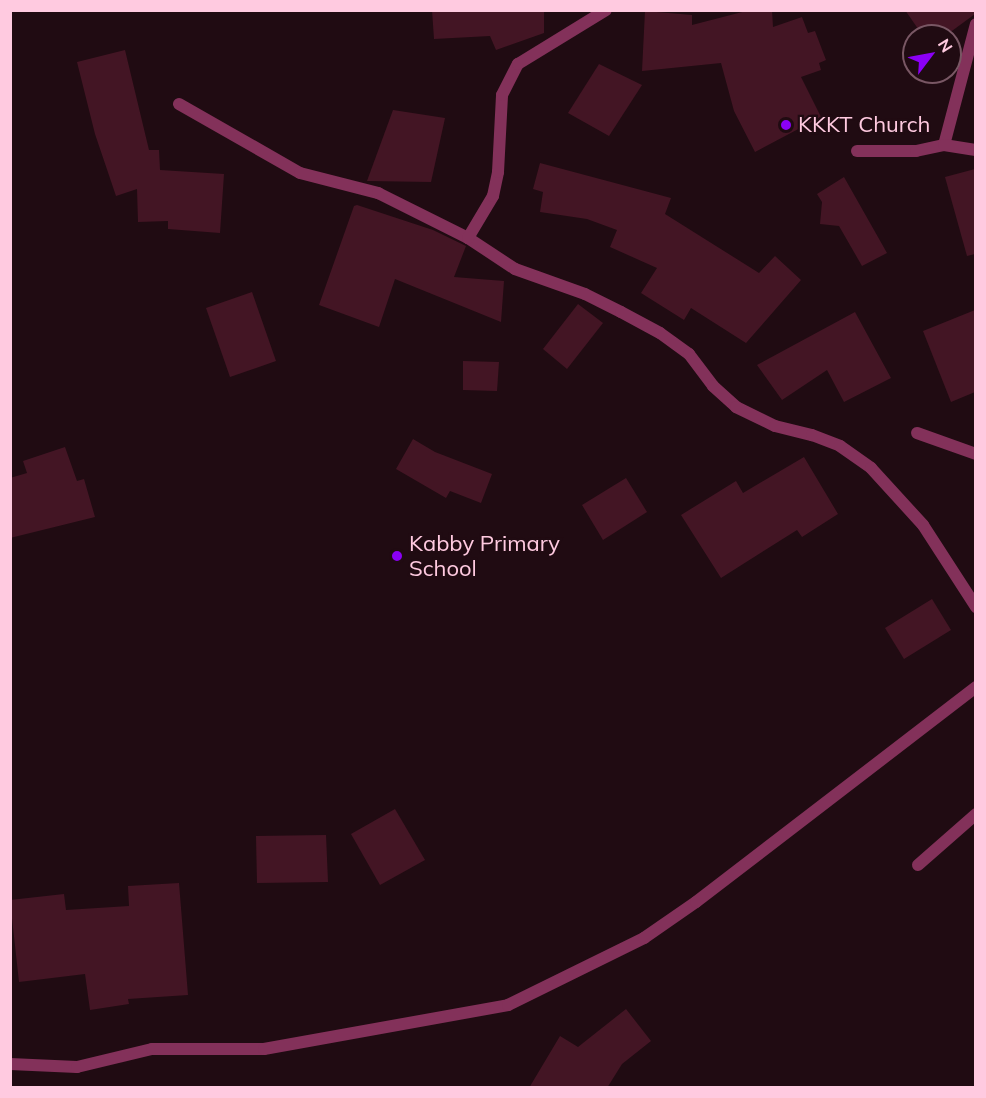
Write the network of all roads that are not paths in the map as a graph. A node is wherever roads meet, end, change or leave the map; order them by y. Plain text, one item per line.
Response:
1 (606, 10) edge
2 (975, 24) edge
3 (178, 104) dead end
4 (944, 145) junction
5 (975, 150) edge
6 (857, 151) dead end
7 (468, 238) junction
8 (917, 433) dead end
9 (975, 454) edge
10 (975, 607) edge
11 (975, 687) edge
12 (975, 814) edge
13 (918, 865) dead end
14 (10, 1064) edge

1 - 7 street
2 - 4 street
3 - 7 street
4 - 5 street
4 - 6 street
7 - 10 street
8 - 9 street
11 - 14 street
12 - 13 street

